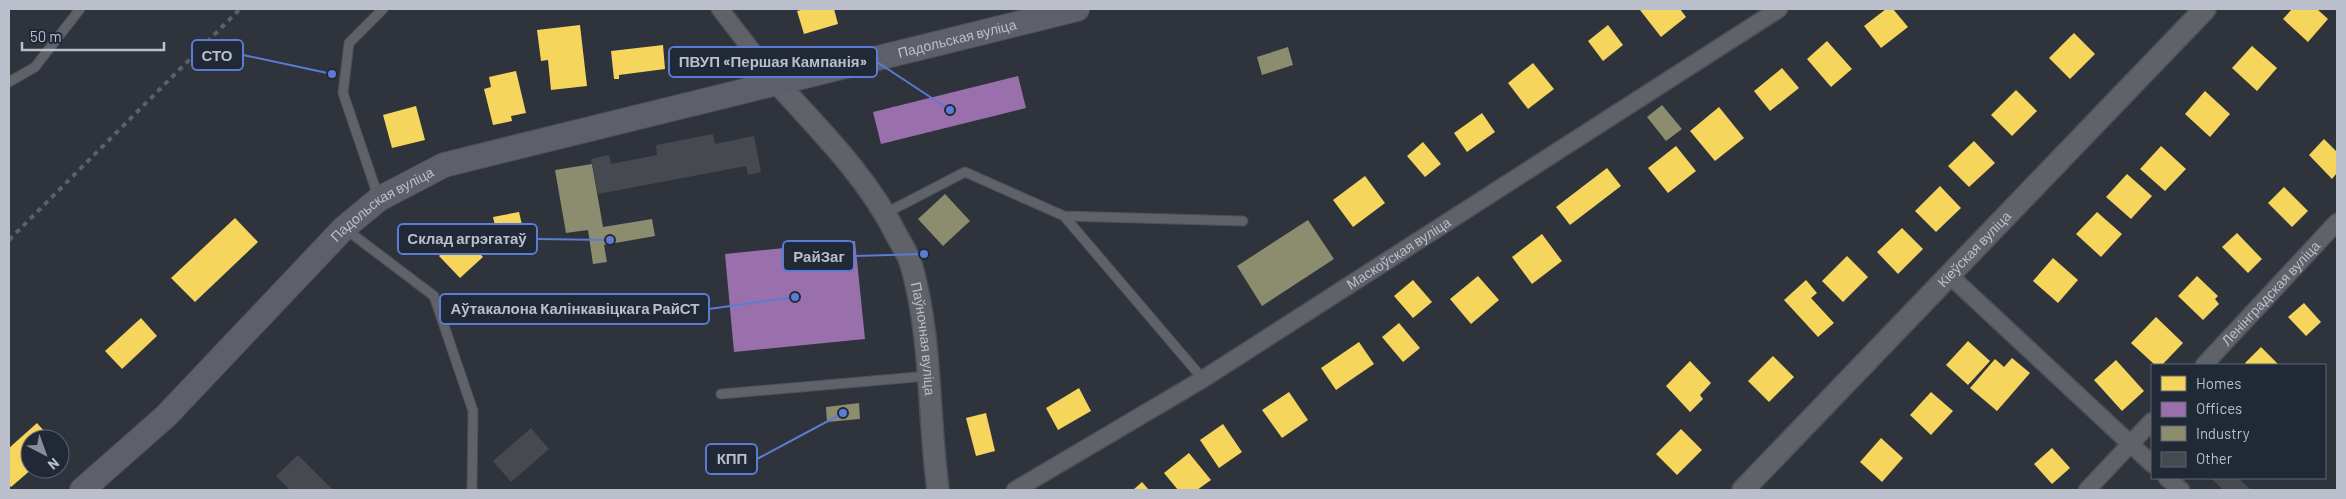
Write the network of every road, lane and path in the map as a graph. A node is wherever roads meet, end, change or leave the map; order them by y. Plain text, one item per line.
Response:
1 (80, 9) edge
2 (383, 9) edge
3 (720, 9) edge
4 (1077, 9) edge
5 (1779, 9) edge
6 (2205, 9) edge
7 (9, 82) edge
8 (778, 84) junction
9 (379, 199) junction
10 (886, 213) junction
11 (1064, 216) junction
12 (1243, 221) dead end
13 (2337, 222) edge
14 (344, 228) junction
15 (1948, 274) junction
16 (2205, 364) edge
17 (928, 376) junction
18 (1203, 379) junction
19 (721, 394) dead end
20 (2151, 422) edge
21 (2131, 444) junction
22 (2151, 463) edge
23 (2168, 479) edge
24 (82, 490) edge
25 (472, 490) edge
26 (938, 490) edge
27 (1015, 490) edge
28 (1743, 490) edge
29 (2087, 490) edge
30 (2181, 490) edge

1 - 7 lane
2 - 9 lane
3 - 8 street
4 - 8 main road, Падольская вуліца
5 - 18 street, Маскоўская вуліца
6 - 15 street, Кіеўская вуліца
8 - 9 main road, Падольская вуліца
8 - 10 street, Паўночная вуліца
9 - 14 main road, Падольская вуліца
10 - 11 lane
10 - 17 street, Паўночная вуліца
11 - 12 lane
11 - 18 lane
13 - 16 street, Ленінградская вуліца
14 - 24 main road, Падольская вуліца
14 - 25 lane
15 - 21 street
15 - 28 street, Кіеўская вуліца
17 - 19 lane
17 - 26 street, Паўночная вуліца
18 - 27 street, Маскоўская вуліца
20 - 21 street
21 - 22 street
21 - 29 street
23 - 30 street

